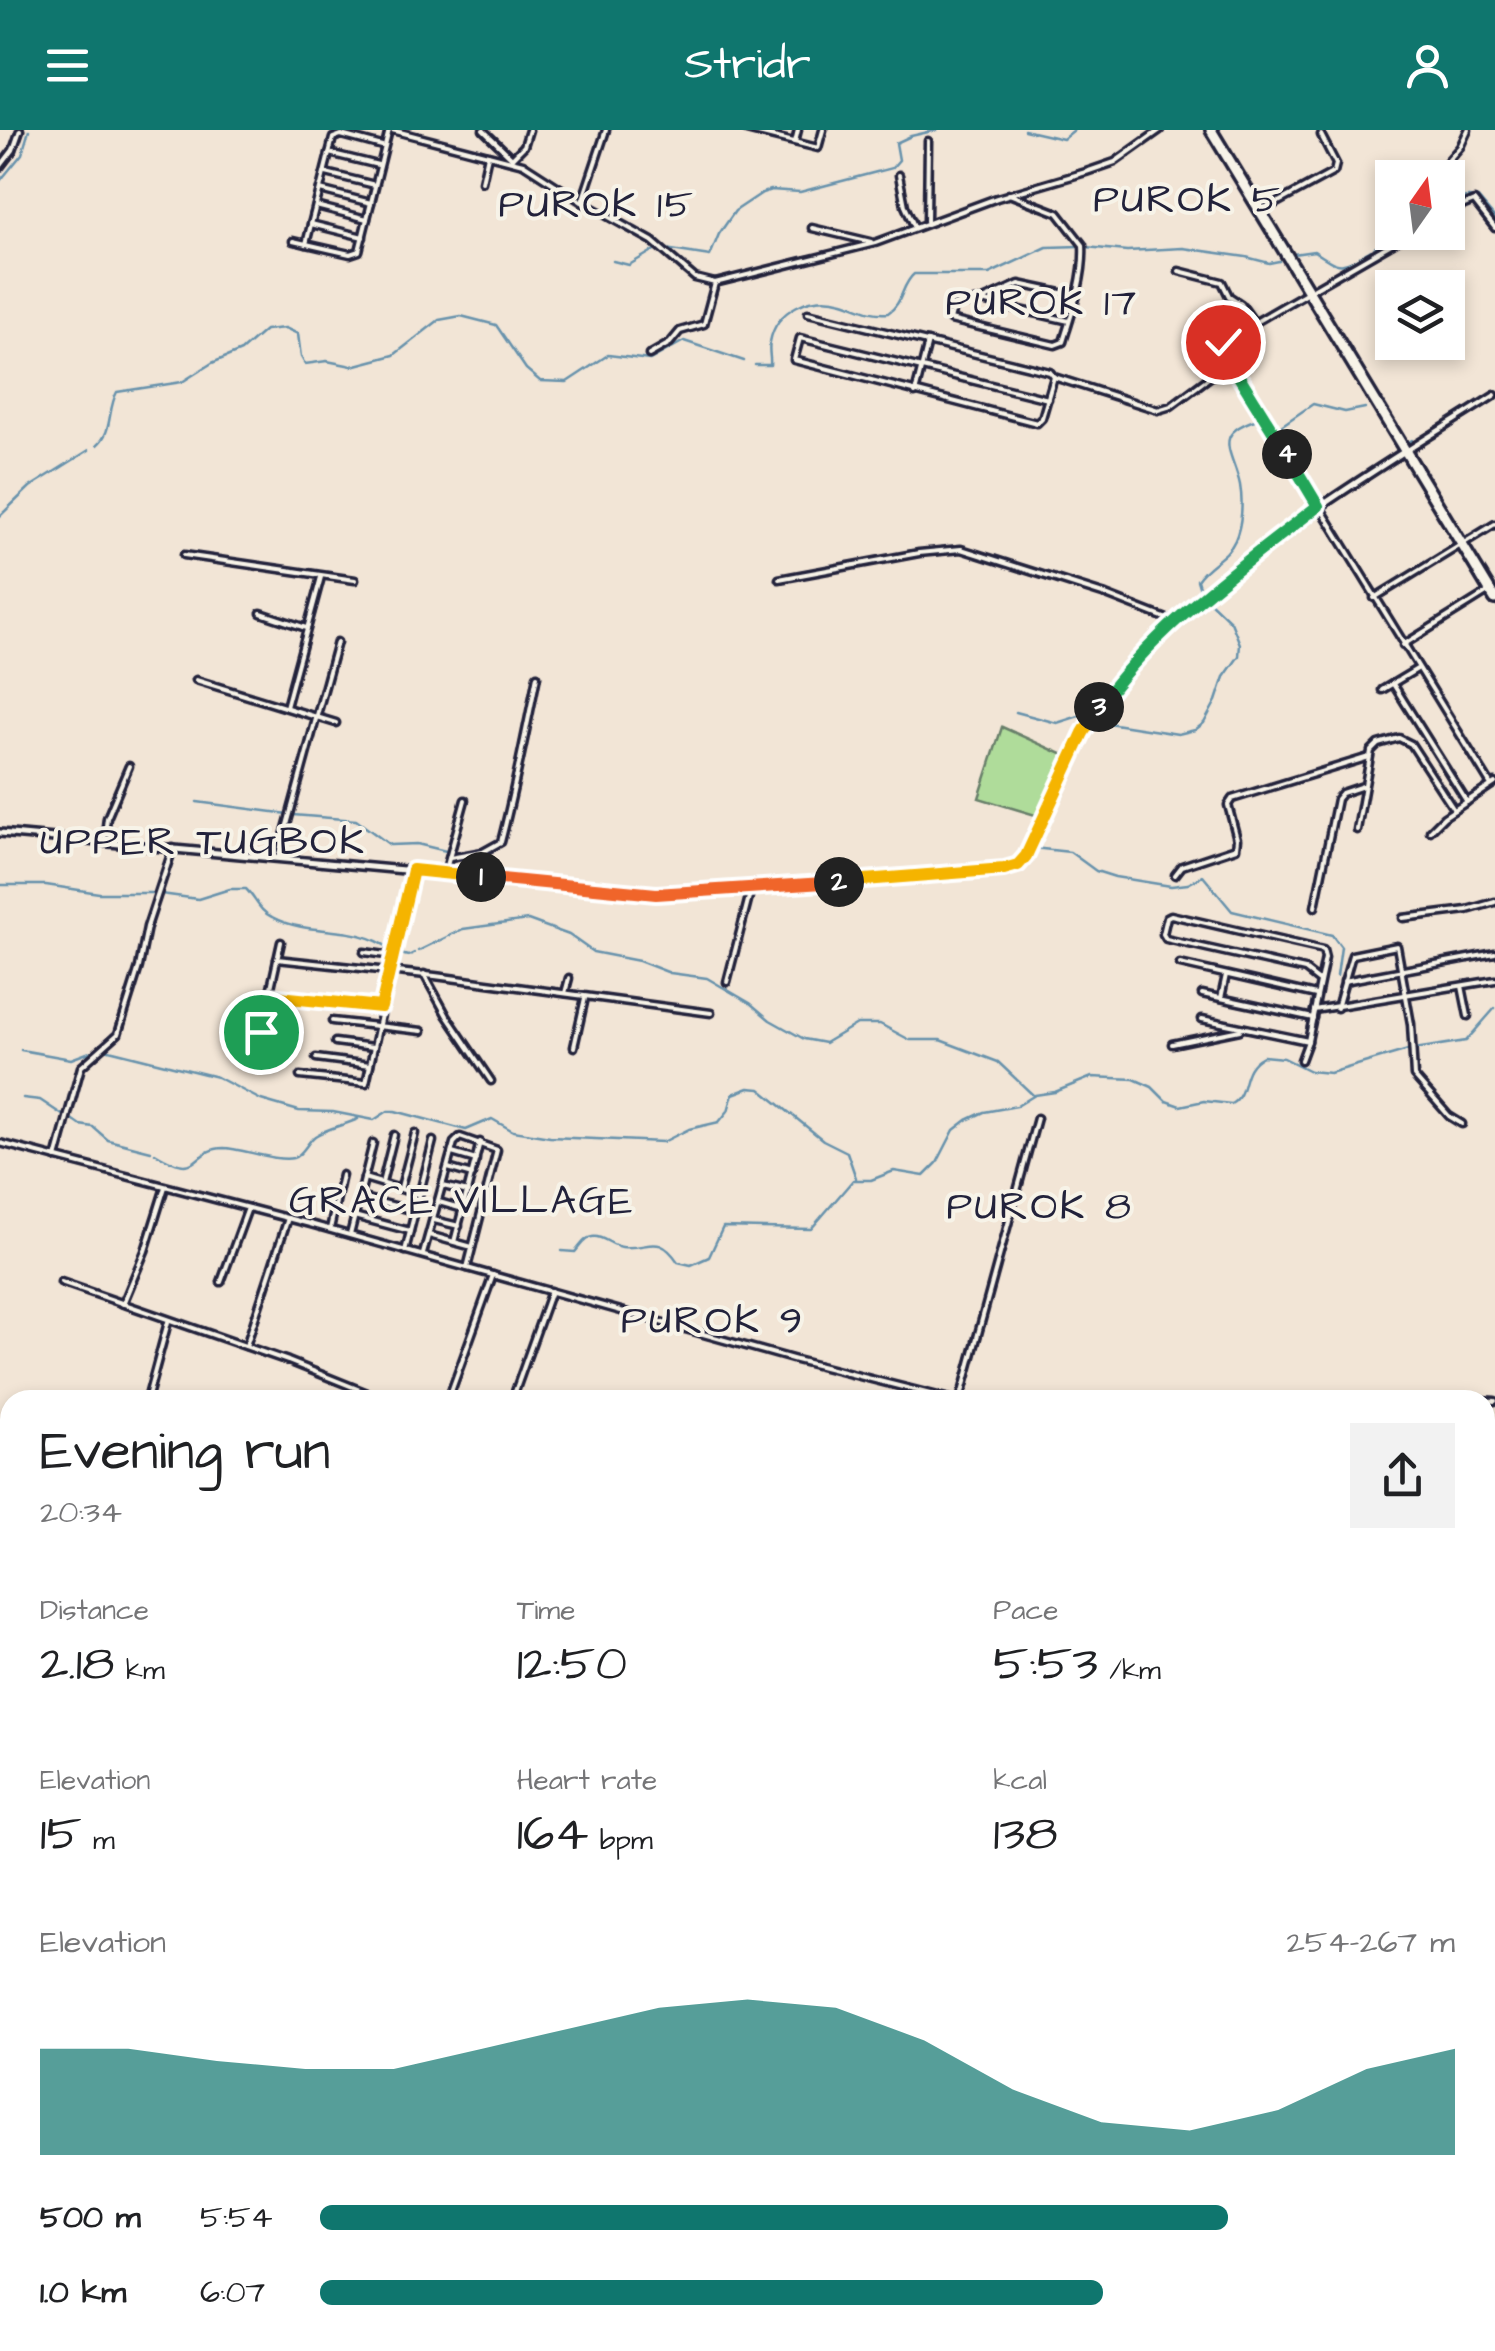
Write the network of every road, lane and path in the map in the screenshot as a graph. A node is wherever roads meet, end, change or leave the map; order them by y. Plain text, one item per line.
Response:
1 (20, 130) edge
2 (390, 130) edge
3 (482, 130) edge
4 (521, 130) edge
5 (606, 130) edge
6 (747, 130) edge
7 (798, 130) edge
8 (822, 130) edge
9 (1160, 130) edge
10 (1211, 130) edge
11 (1468, 130) edge
12 (528, 133) edge
13 (772, 133) edge
14 (1321, 134) dead end
15 (928, 140) dead end
16 (795, 142) junction
17 (384, 146) junction
18 (329, 153) junction
19 (488, 154) junction
20 (514, 160) junction
21 (1449, 160) edge
22 (380, 166) junction
23 (0, 167) edge
24 (324, 172) junction
25 (899, 175) dead end
26 (482, 182) dead end
27 (375, 185) junction
28 (320, 190) junction
29 (1009, 194) junction
30 (582, 202) junction
31 (371, 203) junction
32 (1465, 205) edge
33 (316, 206) junction
34 (1260, 212) junction
35 (367, 219) junction
36 (927, 223) junction
37 (311, 224) junction
38 (812, 228) dead end
39 (915, 228) junction
40 (1495, 228) edge
41 (363, 237) junction
42 (293, 241) dead end
43 (876, 243) junction
44 (306, 244) junction
45 (1380, 250) edge
46 (1179, 271) dead end
47 (716, 283) junction
48 (1308, 291) junction
49 (1075, 296) junction
50 (981, 301) junction
51 (808, 313) dead end
52 (1068, 321) junction
53 (1254, 322) junction
54 (928, 342) junction
55 (649, 355) dead end
56 (1230, 362) junction
57 (921, 368) junction
58 (1054, 378) junction
59 (915, 392) junction
60 (1495, 395) edge
61 (1048, 398) junction
62 (1489, 399) junction
63 (1495, 409) edge
64 (1406, 450) junction
65 (1318, 506) junction
66 (1495, 524) edge
67 (1462, 544) junction
68 (184, 556) dead end
69 (322, 575) junction
70 (779, 579) dead end
71 (355, 580) dead end
72 (1493, 592) edge
73 (1374, 598) junction
74 (262, 613) dead end
75 (1175, 622) junction
76 (306, 628) junction
77 (337, 642) dead end
78 (1403, 646) junction
79 (1417, 669) junction
80 (537, 676) dead end
81 (196, 680) dead end
82 (1393, 684) junction
83 (1382, 690) dead end
84 (286, 708) junction
85 (316, 716) junction
86 (336, 723) dead end
87 (1369, 757) junction
88 (129, 766) dead end
89 (1493, 784) edge
90 (1365, 785) junction
91 (465, 800) dead end
92 (1466, 802) junction
93 (1454, 810) junction
94 (1357, 830) dead end
95 (1430, 831) dead end
96 (0, 832) edge
97 (104, 842) junction
98 (173, 848) junction
99 (278, 858) junction
100 (450, 858) junction
101 (413, 870) junction
102 (445, 873) junction
103 (1175, 874) dead end
104 (750, 889) junction
105 (1495, 902) edge
106 (1315, 907) dead end
107 (1403, 918) dead end
108 (280, 942) dead end
109 (364, 952) dead end
110 (1495, 954) edge
111 (393, 956) junction
112 (277, 959) junction
113 (1180, 964) dead end
114 (1402, 970) junction
115 (389, 972) junction
116 (424, 974) junction
117 (1226, 975) junction
118 (569, 978) dead end
119 (1495, 980) edge
120 (1319, 981) junction
121 (1344, 981) junction
122 (727, 982) dead end
123 (1462, 986) junction
124 (1202, 994) dead end
125 (565, 995) junction
126 (1406, 995) junction
127 (269, 996) junction
128 (1317, 996) junction
129 (585, 998) junction
130 (1221, 998) junction
131 (381, 1007) junction
132 (1336, 1008) junction
133 (1314, 1010) junction
134 (711, 1013) dead end
135 (1468, 1016) dead end
136 (1312, 1018) junction
137 (1202, 1020) dead end
138 (332, 1022) dead end
139 (377, 1028) junction
140 (1244, 1029) junction
141 (422, 1031) dead end
142 (1308, 1041) junction
143 (335, 1042) dead end
144 (1172, 1044) dead end
145 (373, 1047) junction
146 (574, 1047) dead end
147 (257, 1051) dead end
148 (316, 1058) dead end
149 (1301, 1060) dead end
150 (370, 1064) junction
151 (300, 1076) dead end
152 (491, 1081) dead end
153 (1037, 1118) dead end
154 (1462, 1124) dead end
155 (415, 1133) dead end
156 (394, 1135) dead end
157 (433, 1141) dead end
158 (480, 1142) junction
159 (0, 1143) edge
160 (373, 1143) dead end
161 (450, 1153) junction
162 (56, 1158) junction
163 (476, 1160) junction
164 (446, 1168) junction
165 (342, 1175) dead end
166 (472, 1175) junction
167 (364, 1178) junction
168 (382, 1183) junction
169 (442, 1185) junction
170 (164, 1187) junction
171 (400, 1189) junction
172 (468, 1192) junction
173 (419, 1194) junction
174 (359, 1196) junction
175 (437, 1202) junction
176 (248, 1208) junction
177 (463, 1209) junction
178 (415, 1212) junction
179 (354, 1216) junction
180 (288, 1218) junction
181 (432, 1219) junction
182 (458, 1226) junction
183 (330, 1229) junction
184 (410, 1231) junction
185 (350, 1235) junction
186 (428, 1235) junction
187 (454, 1242) junction
188 (472, 1247) junction
189 (405, 1251) junction
190 (422, 1256) junction
191 (467, 1268) junction
192 (494, 1275) junction
193 (61, 1282) dead end
194 (221, 1282) dead end
195 (552, 1291) junction
196 (123, 1304) junction
197 (168, 1322) junction
198 (246, 1347) junction
199 (150, 1390) edge
200 (358, 1390) edge
201 (452, 1390) edge
202 (516, 1390) edge
203 (917, 1390) edge
204 (960, 1390) edge

1 - 23 street
2 - 17 street
2 - 19 street
3 - 20 street
4 - 12 street
5 - 30 street
6 - 13 street
7 - 16 street
8 - 16 street
9 - 29 street
10 - 34 highway
11 - 21 street
12 - 20 street
13 - 16 street
14 - 34 street
15 - 36 street
17 - 18 street
17 - 22 street
18 - 22 street
18 - 24 street
19 - 20 street
19 - 26 street
20 - 30 street
22 - 27 street
24 - 27 street
24 - 28 street
25 - 39 street
27 - 31 street
28 - 31 street
28 - 33 street
29 - 36 street
29 - 49 street
30 - 47 street
31 - 35 street
32 - 40 street
33 - 35 street
33 - 37 street
34 - 48 highway
35 - 41 street
36 - 39 street
37 - 41 street
37 - 44 street
38 - 43 street
39 - 43 street
41 - 44 street
42 - 44 street
43 - 47 street
45 - 48 street
46 - 53 street
47 - 55 street
48 - 53 street
48 - 64 highway
49 - 50 street
49 - 52 street
50 - 52 street
50 - 52 street
51 - 54 street
53 - 56 street
54 - 57 street
54 - 58 street
56 - 58 street
56 - 65 street
57 - 59 street
57 - 59 street
57 - 61 street
58 - 61 street
59 - 61 street
60 - 62 street
62 - 63 street
62 - 64 street
64 - 65 street
64 - 67 highway
65 - 73 street
65 - 75 street
66 - 67 street
67 - 72 highway
67 - 73 street
68 - 69 street
69 - 71 street
69 - 76 street
70 - 75 street
72 - 78 street
73 - 78 street
74 - 76 street
75 - 104 street
76 - 84 street
77 - 85 street
78 - 79 street
79 - 82 street
79 - 89 street
80 - 100 street
81 - 84 street
82 - 83 street
82 - 92 street
84 - 85 street
85 - 86 street
85 - 99 street
87 - 90 street
87 - 93 street
87 - 103 street
88 - 97 street
89 - 92 street
90 - 94 street
90 - 106 street
91 - 100 street
92 - 93 street
93 - 95 street
96 - 97 street
97 - 98 street
98 - 99 street
98 - 162 street
99 - 101 street
100 - 102 street
101 - 102 street
101 - 111 street
102 - 104 street
104 - 122 street
105 - 107 street
108 - 112 street
109 - 111 street
110 - 114 street
111 - 115 street
112 - 115 street
112 - 127 street
113 - 117 street
114 - 121 street
114 - 121 street
114 - 126 street
115 - 116 street
115 - 131 street
116 - 125 street
116 - 152 street
117 - 128 street
117 - 130 street
118 - 125 street
119 - 123 street
120 - 120 street
120 - 128 street
121 - 132 street
123 - 126 street
123 - 135 street
124 - 130 street
125 - 129 street
126 - 132 street
126 - 154 street
127 - 131 street
127 - 147 street
128 - 133 street
129 - 134 street
129 - 146 street
130 - 136 street
131 - 139 street
132 - 133 street
133 - 136 street
136 - 142 street
137 - 140 street
138 - 139 street
139 - 141 street
139 - 145 street
140 - 142 street
140 - 144 street
142 - 149 street
143 - 145 street
145 - 150 street
148 - 150 street
150 - 151 street
153 - 204 street
155 - 171 street
156 - 168 street
157 - 173 street
158 - 161 street
158 - 163 street
158 - 188 street
159 - 162 street
160 - 167 street
161 - 163 street
161 - 164 street
162 - 170 street
163 - 166 street
164 - 166 street
164 - 169 street
165 - 183 street
166 - 172 street
167 - 168 street
167 - 174 street
168 - 171 street
169 - 172 street
169 - 175 street
170 - 176 street
170 - 196 street
171 - 173 street
172 - 177 street
173 - 178 street
174 - 178 street
174 - 179 street
175 - 177 street
175 - 181 street
176 - 180 street
176 - 194 street
177 - 182 street
178 - 184 street
179 - 184 street
179 - 185 street
180 - 183 street
180 - 198 street
181 - 182 street
181 - 186 street
182 - 187 street
183 - 185 street
184 - 189 street
185 - 189 street
186 - 187 street
186 - 190 street
187 - 188 street
188 - 191 street
189 - 190 street
190 - 191 street
191 - 192 street
192 - 195 street
192 - 201 street
193 - 196 street
195 - 202 street
195 - 203 street
196 - 197 street
197 - 198 street
197 - 199 street
198 - 200 street

